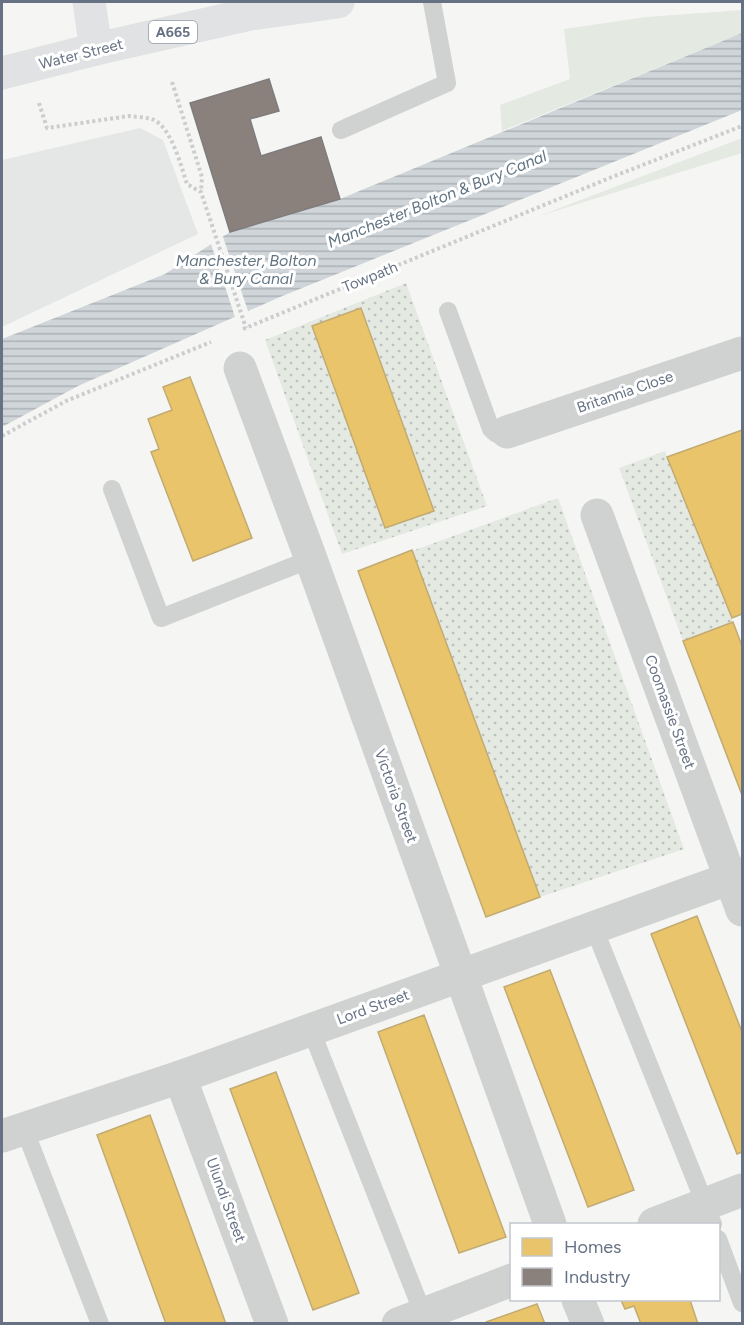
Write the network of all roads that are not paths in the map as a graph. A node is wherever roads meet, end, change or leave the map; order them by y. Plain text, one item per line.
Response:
1 (89, 2) edge
2 (338, 2) edge
3 (432, 2) edge
4 (239, 8) edge
5 (96, 49) junction
6 (15, 70) edge
7 (341, 130) dead end
8 (448, 311) dead end
9 (742, 353) edge
10 (240, 368) dead end
11 (507, 432) joint
12 (112, 489) dead end
13 (597, 515) dead end
14 (311, 559) junction
15 (737, 876) edge
16 (742, 910) edge
17 (594, 928) junction
18 (460, 976) junction
19 (311, 1030) junction
20 (180, 1077) junction
21 (13, 1132) edge
22 (742, 1190) edge
23 (709, 1214) edge
24 (550, 1223) edge
25 (660, 1223) edge
26 (720, 1244) edge
27 (510, 1281) edge
28 (580, 1301) edge
29 (742, 1303) edge
30 (416, 1320) edge
31 (100, 1323) edge
32 (272, 1323) edge
33 (588, 1323) edge

1 - 5 main road
2 - 4 main road, Water Street / A665
3 - 7 lane
4 - 5 main road, Water Street / A665
5 - 6 main road, Water Street / A665
8 - 11 lane
9 - 11 street, Britannia Close
10 - 14 street, Victoria Street
12 - 14 lane
13 - 15 street, Coomassie Street
14 - 18 street, Victoria Street
15 - 16 street, Coomassie Street
15 - 17 street, Lord Street
17 - 18 street, Lord Street
17 - 23 lane
18 - 19 street, Lord Street
18 - 24 street, Victoria Street
19 - 20 street, Lord Street
19 - 30 lane
20 - 21 street, Lord Street
20 - 32 street, Ulundi Street
21 - 31 lane
22 - 23 street
23 - 25 street
26 - 29 lane
27 - 30 street
28 - 33 street

